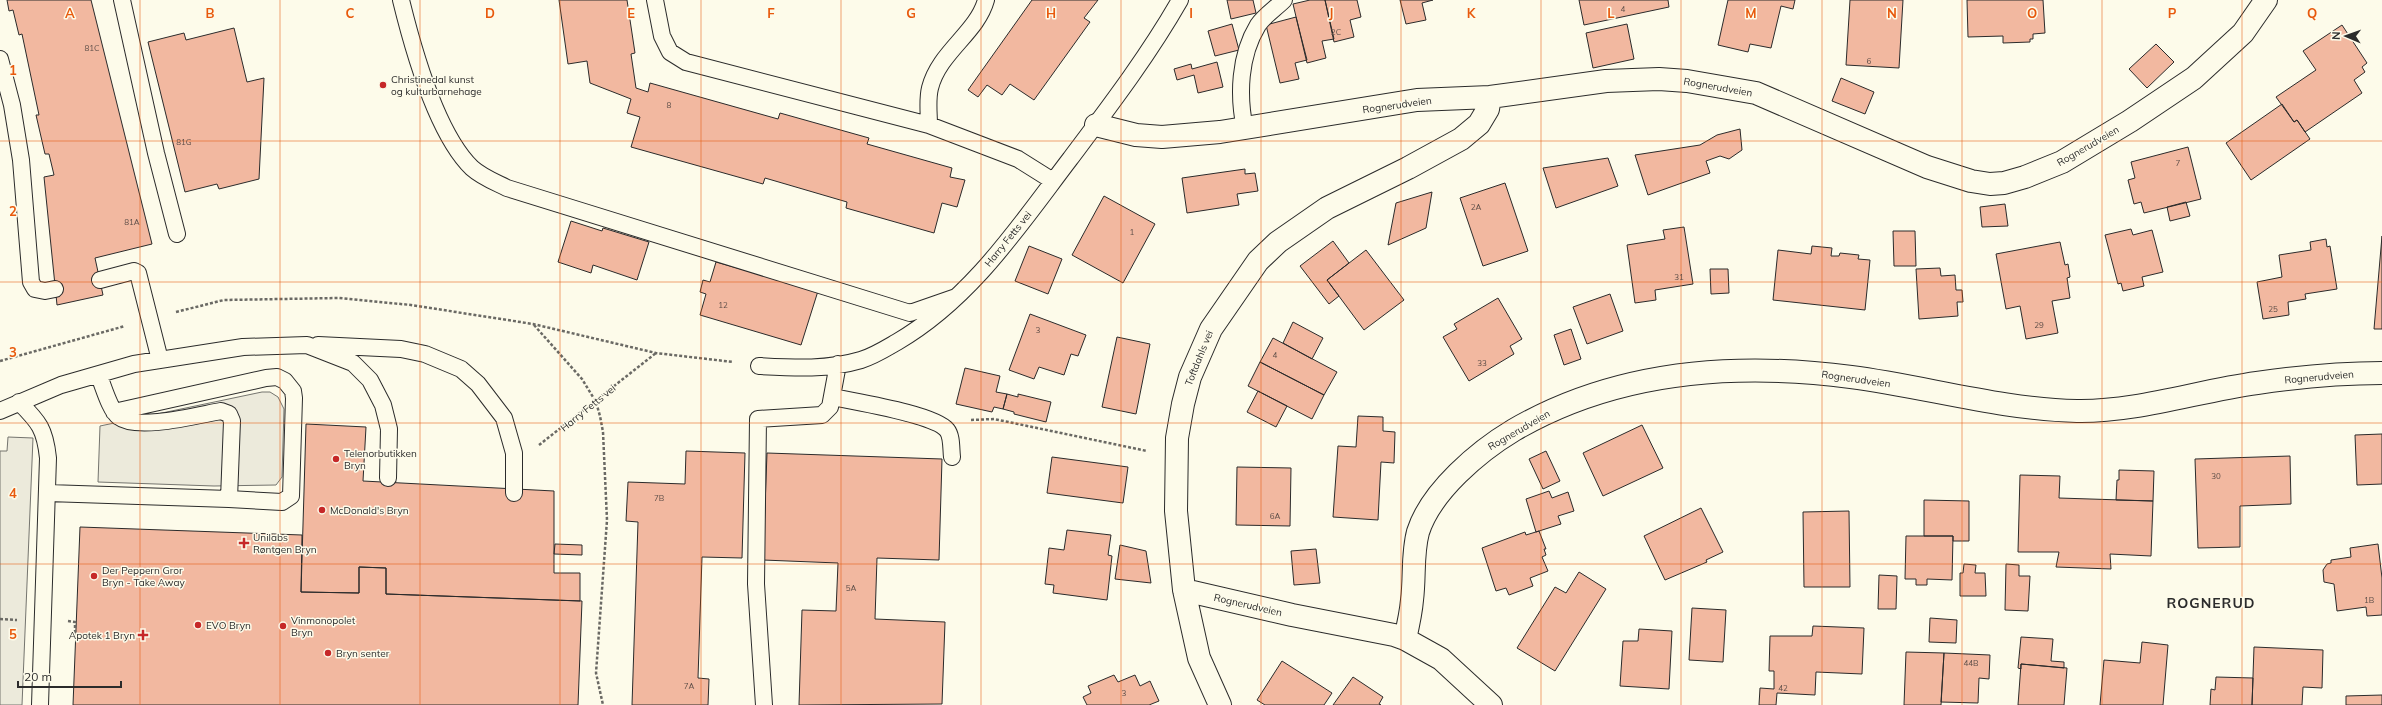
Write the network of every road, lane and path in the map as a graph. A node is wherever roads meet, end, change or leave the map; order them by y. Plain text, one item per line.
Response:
1 (122, 0) edge
2 (401, 0) edge
3 (655, 0) edge
4 (986, 0) edge
5 (1180, 0) edge
6 (1284, 0) edge
7 (2266, 0) edge
8 (0, 59) edge
9 (1490, 97) junction
10 (929, 125) junction
11 (1096, 125) junction
12 (1246, 130) junction
13 (1053, 181) junction
14 (177, 234) dead end
15 (100, 280) dead end
16 (55, 289) dead end
17 (956, 297) junction
18 (534, 324) dead end
19 (307, 345) junction
20 (656, 353) dead end
21 (160, 360) junction
22 (838, 364) junction
23 (759, 366) dead end
24 (2382, 373) edge
25 (99, 376) junction
26 (832, 397) junction
27 (19, 402) junction
28 (596, 402) junction
29 (0, 411) edge
30 (114, 412) junction
31 (994, 419) dead end
32 (1135, 448) dead end
33 (514, 453) junction
34 (952, 457) dead end
35 (388, 478) dead end
36 (48, 493) junction
37 (514, 493) dead end
38 (229, 499) junction
39 (1184, 590) junction
40 (1405, 639) junction
41 (40, 705) edge
42 (603, 705) edge
43 (764, 705) edge
44 (1220, 705) edge
45 (1491, 705) edge

1 - 14 lane
2 - 17 lane
3 - 10 lane
4 - 10 lane
5 - 11 lane, Harry Fetts vei
6 - 12 lane
7 - 9 street, Rognerudveien
8 - 16 lane
9 - 12 street, Rognerudveien
9 - 39 street, Toftdahls vei
10 - 13 lane
11 - 12 street, Rognerudveien
11 - 13 lane, Harry Fetts vei
13 - 17 lane, Harry Fetts vei
15 - 21 lane
17 - 22 lane, Harry Fetts vei
18 - 28 path
19 - 21 lane
19 - 33 lane
19 - 35 lane
20 - 28 path, Harry Fetts vei
21 - 25 lane
22 - 23 lane, Harry Fetts vei
22 - 26 lane
24 - 40 street, Rognerudveien
25 - 27 lane
25 - 30 lane
26 - 34 lane
26 - 43 lane
27 - 29 lane
27 - 36 lane
28 - 33 path, Harry Fetts vei
28 - 42 path
30 - 38 lane
30 - 38 lane
31 - 32 path
33 - 37 lane
36 - 38 lane
36 - 41 lane
39 - 40 street, Rognerudveien
39 - 44 street, Toftdahls vei
40 - 45 street, Rognerudveien

